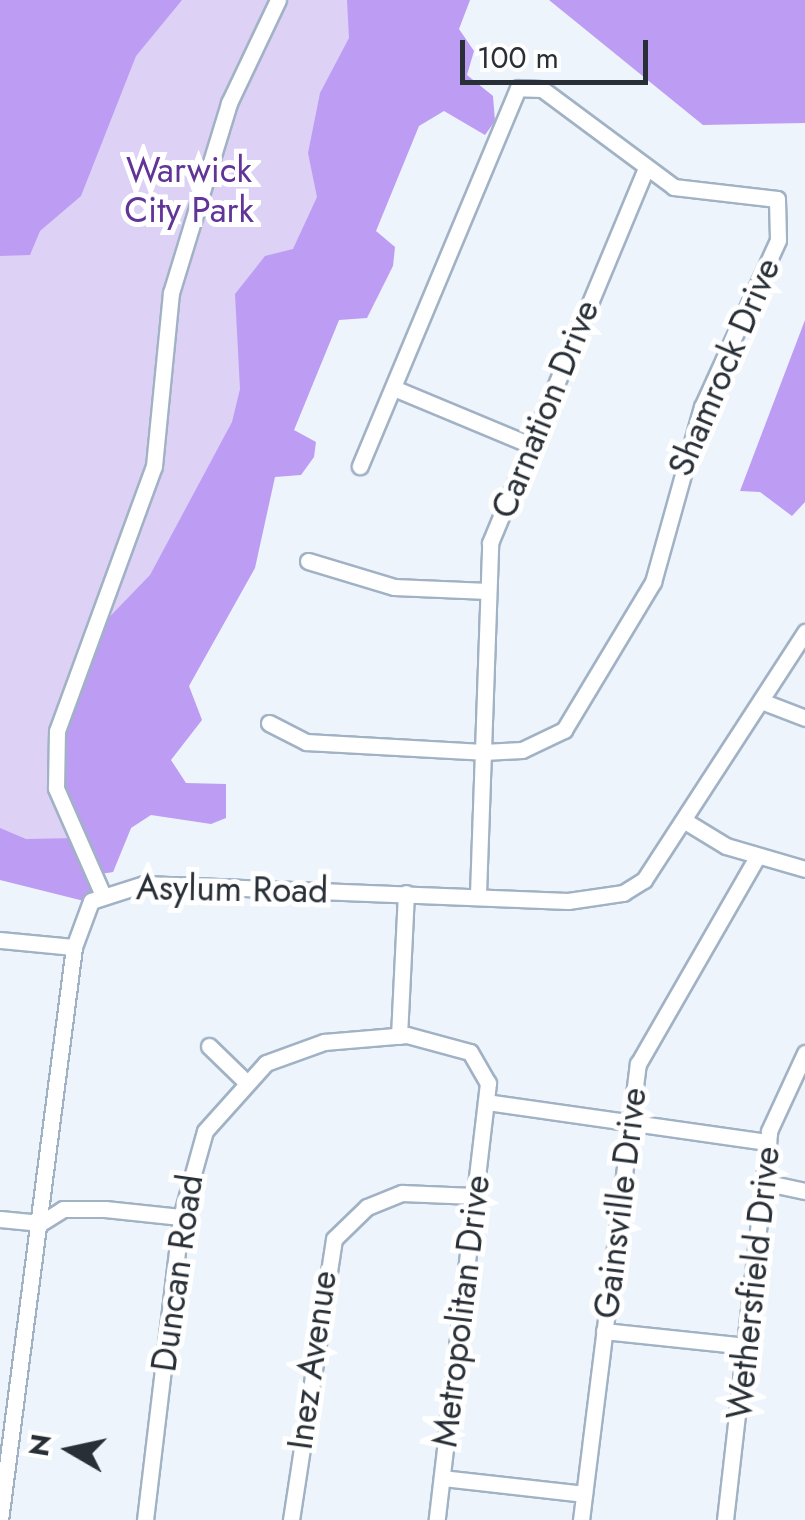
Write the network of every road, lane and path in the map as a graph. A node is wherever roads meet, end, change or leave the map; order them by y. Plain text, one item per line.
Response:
1 (278, 0) edge
2 (644, 173) junction
3 (396, 389) junction
4 (526, 444) junction
5 (360, 466) dead end
6 (308, 562) dead end
7 (488, 591) junction
8 (805, 632) edge
9 (762, 701) junction
10 (805, 718) edge
11 (269, 723) dead end
12 (484, 752) junction
13 (685, 821) junction
14 (757, 857) junction
15 (805, 869) edge
16 (406, 893) junction
17 (102, 894) junction
18 (478, 894) junction
19 (0, 940) edge
20 (74, 947) junction
21 (399, 1036) junction
22 (208, 1046) dead end
23 (805, 1053) edge
24 (245, 1081) junction
25 (486, 1102) junction
26 (626, 1123) junction
27 (768, 1142) junction
28 (766, 1183) junction
29 (805, 1190) edge
30 (474, 1196) junction
31 (181, 1217) junction
32 (0, 1219) edge
33 (40, 1223) junction
34 (604, 1331) junction
35 (746, 1346) junction
36 (442, 1478) junction
37 (584, 1494) junction
38 (0, 1520) edge
39 (144, 1520) edge
40 (291, 1520) edge
41 (436, 1520) edge
42 (581, 1520) edge
43 (725, 1520) edge

1 - 17 street
2 - 3 street, Shamrock Drive
2 - 4 street, Carnation Drive
2 - 12 street, Shamrock Drive
3 - 4 street
3 - 5 street, Shamrock Drive
4 - 7 street, Carnation Drive
6 - 7 street
7 - 12 street, Carnation Drive
8 - 9 street, Asylum Road
9 - 10 street
9 - 13 street, Asylum Road
11 - 12 street, Shamrock Drive
12 - 18 street, Carnation Drive
13 - 14 street
13 - 18 street, Asylum Road
14 - 15 street
14 - 26 street, Gainsville Drive
16 - 17 street, Asylum Road
16 - 18 street, Asylum Road
16 - 21 street
17 - 20 street, Asylum Road
19 - 20 street
20 - 33 street, Asylum Road
21 - 24 street, Duncan Road
21 - 25 street, Duncan Road
22 - 24 street
23 - 27 street, Wethersfield Drive
24 - 31 street, Duncan Road
25 - 26 street
25 - 30 street, Metropolitan Drive
26 - 27 street
26 - 34 street, Gainsville Drive
27 - 28 street, Wethersfield Drive
28 - 29 street
28 - 35 street, Wethersfield Drive
30 - 36 street, Metropolitan Drive
30 - 40 street, Inez Avenue
31 - 33 street
31 - 39 street, Duncan Road
32 - 33 street
33 - 38 street, Asylum Road
34 - 35 street
34 - 37 street, Gainsville Drive
35 - 43 street, Wethersfield Drive
36 - 37 street
36 - 41 street, Metropolitan Drive
37 - 42 street, Gainsville Drive

